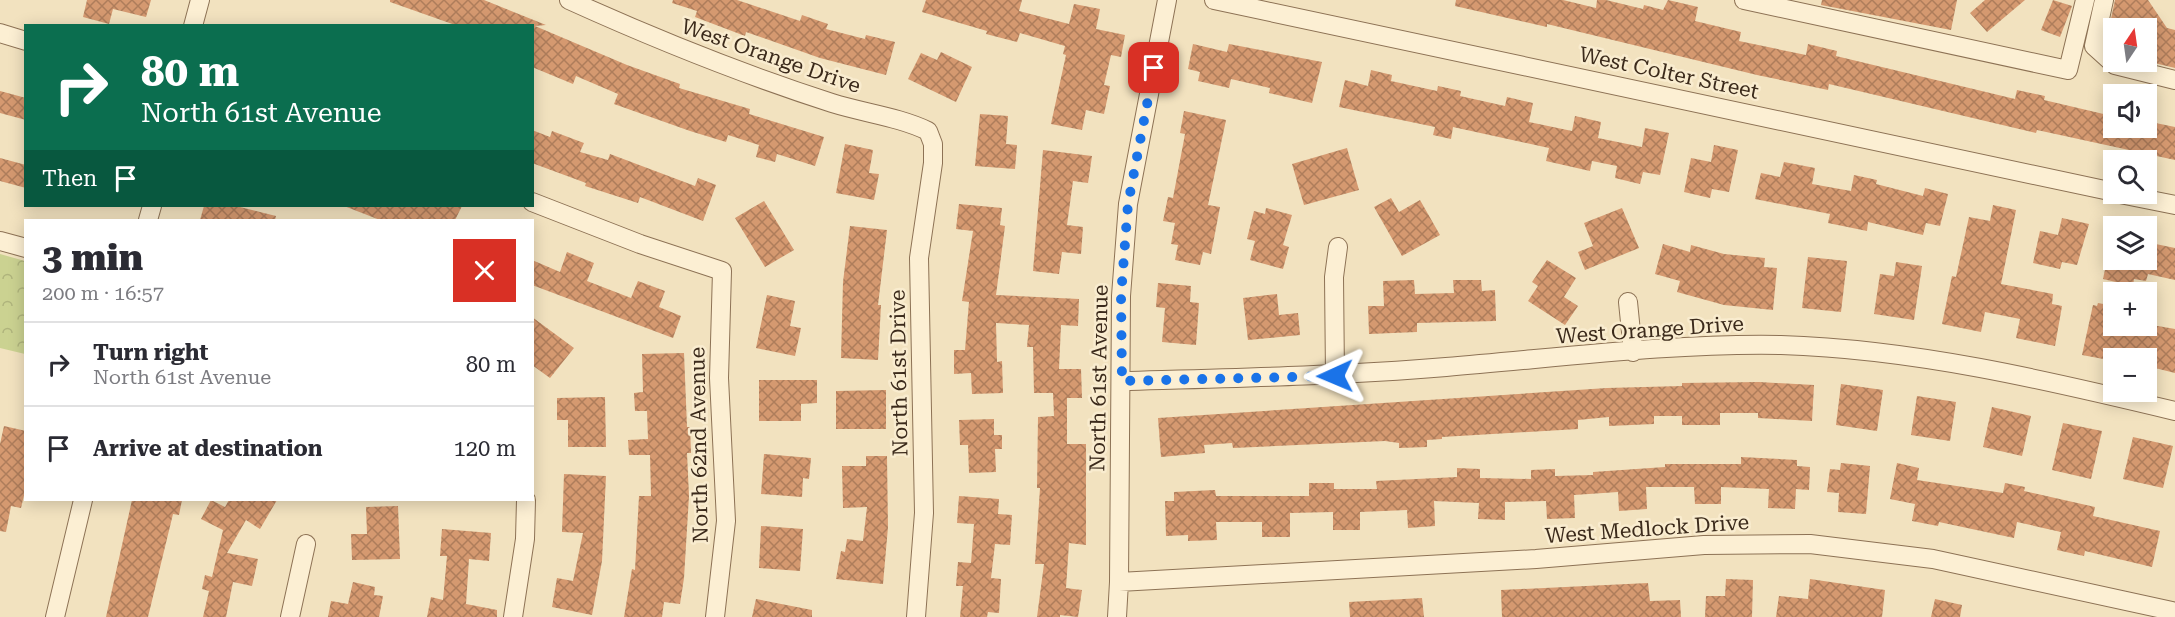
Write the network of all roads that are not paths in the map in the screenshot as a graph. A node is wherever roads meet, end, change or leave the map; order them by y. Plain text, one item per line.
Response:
1 (200, 0) edge
2 (569, 0) edge
3 (1167, 0) edge
4 (1214, 0) edge
5 (1744, 0) edge
6 (2085, 0) edge
7 (2104, 0) edge
8 (194, 24) edge
9 (0, 33) edge
10 (24, 40) edge
11 (2175, 80) edge
12 (928, 131) joint
13 (2103, 190) edge
14 (2157, 201) edge
15 (534, 203) edge
16 (2175, 205) edge
17 (0, 241) edge
18 (24, 247) edge
19 (1338, 247) dead end
20 (1628, 302) dead end
21 (1633, 352) junction
22 (1335, 376) junction
23 (1122, 381) junction
24 (2175, 411) edge
25 (83, 501) edge
26 (526, 501) edge
27 (306, 544) dead end
28 (1119, 582) junction
29 (2173, 609) edge
30 (55, 617) edge
31 (290, 617) edge
32 (513, 617) edge
33 (715, 617) edge
34 (916, 617) edge
35 (1117, 617) edge

1 - 8 street
2 - 12 street, West Orange Drive
3 - 23 street, North 61st Avenue
4 - 13 street, West Colter Street
5 - 6 street
7 - 11 street
9 - 10 street
12 - 34 street, North 61st Drive
14 - 16 street
15 - 33 street, North 62nd Avenue
17 - 18 street
19 - 22 street
20 - 21 street
21 - 22 street, West Orange Drive
21 - 24 street, West Orange Drive
22 - 23 street, West Orange Drive
23 - 28 street, North 61st Avenue
25 - 30 street
26 - 32 street
27 - 31 street
28 - 29 street, West Medlock Drive
28 - 35 street, North 61st Avenue

